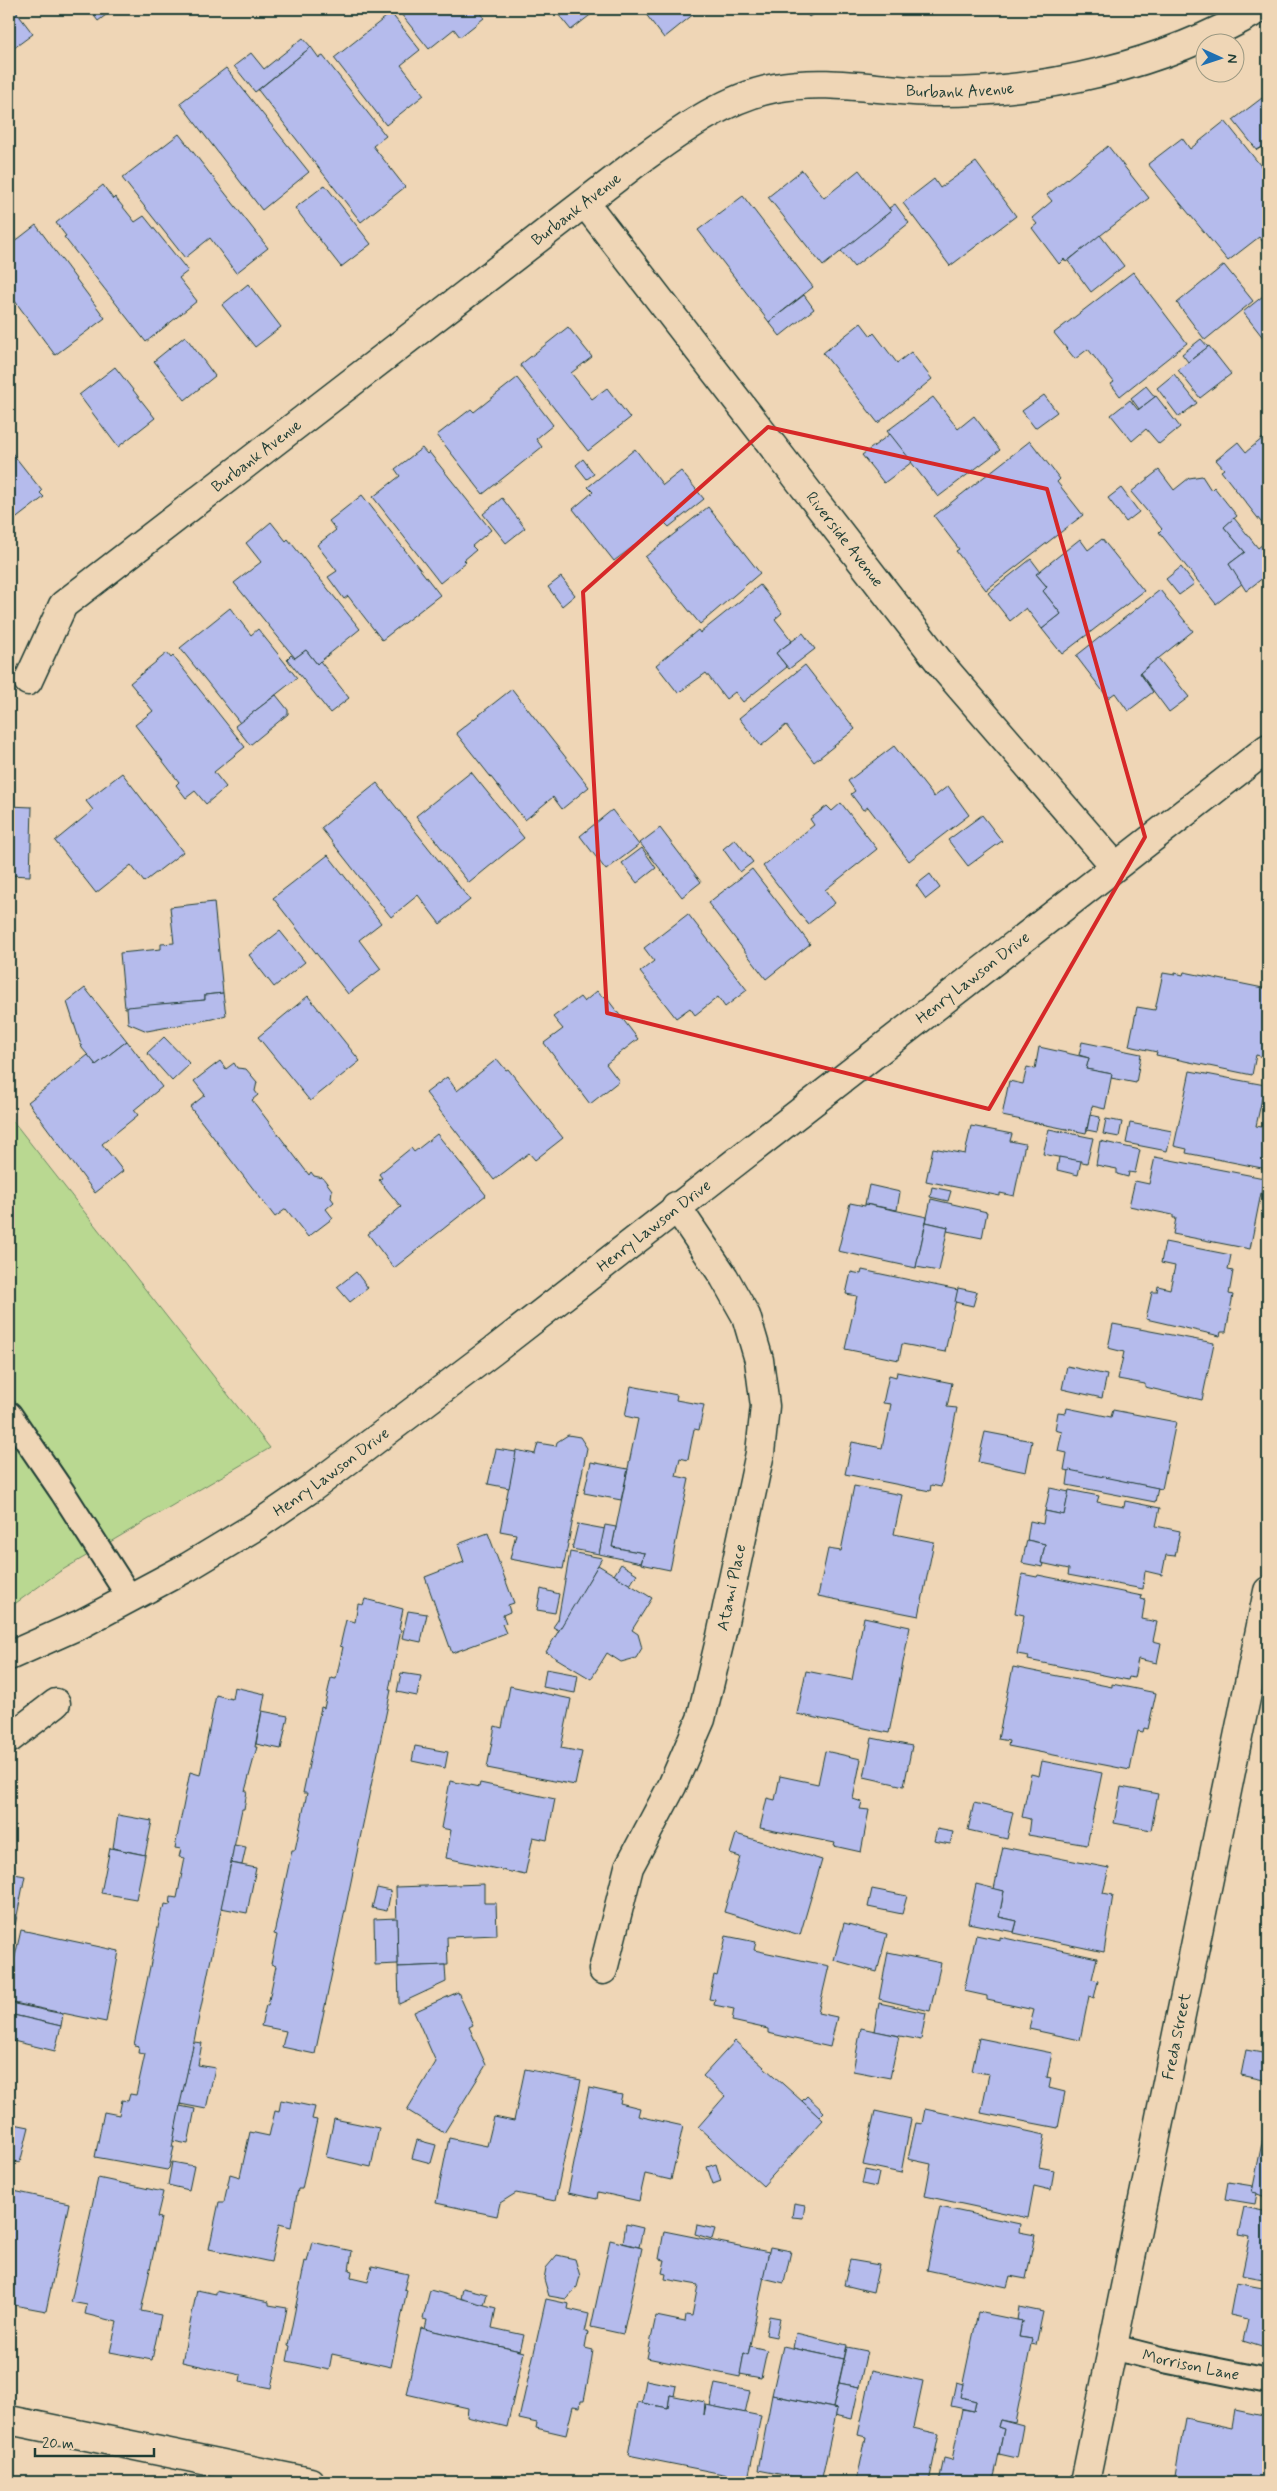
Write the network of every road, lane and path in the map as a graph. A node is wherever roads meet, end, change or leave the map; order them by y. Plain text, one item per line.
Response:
1 (1259, 9) edge
2 (585, 203) junction
3 (28, 681) dead end
4 (1268, 748) edge
5 (1116, 866) junction
6 (676, 1206) junction
7 (9, 1414) edge
8 (1268, 1591) edge
9 (130, 1598) junction
10 (9, 1656) edge
11 (56, 1703) dead end
12 (9, 1739) edge
13 (603, 1970) dead end
14 (1113, 2347) junction
15 (1268, 2381) edge
16 (9, 2420) edge
17 (310, 2482) edge
18 (1085, 2482) edge

1 - 2 street, Burbank Avenue
2 - 3 street, Burbank Avenue
2 - 5 street, Riverside Avenue
4 - 5 street, Henry Lawson Drive
5 - 6 street, Henry Lawson Drive
6 - 9 street, Henry Lawson Drive
6 - 13 street, Atami Place
7 - 9 lane
8 - 14 street, Freda Street
9 - 10 street, Henry Lawson Drive
11 - 12 street
14 - 15 lane, Morrison Lane
14 - 18 street, Freda Street
16 - 17 street

